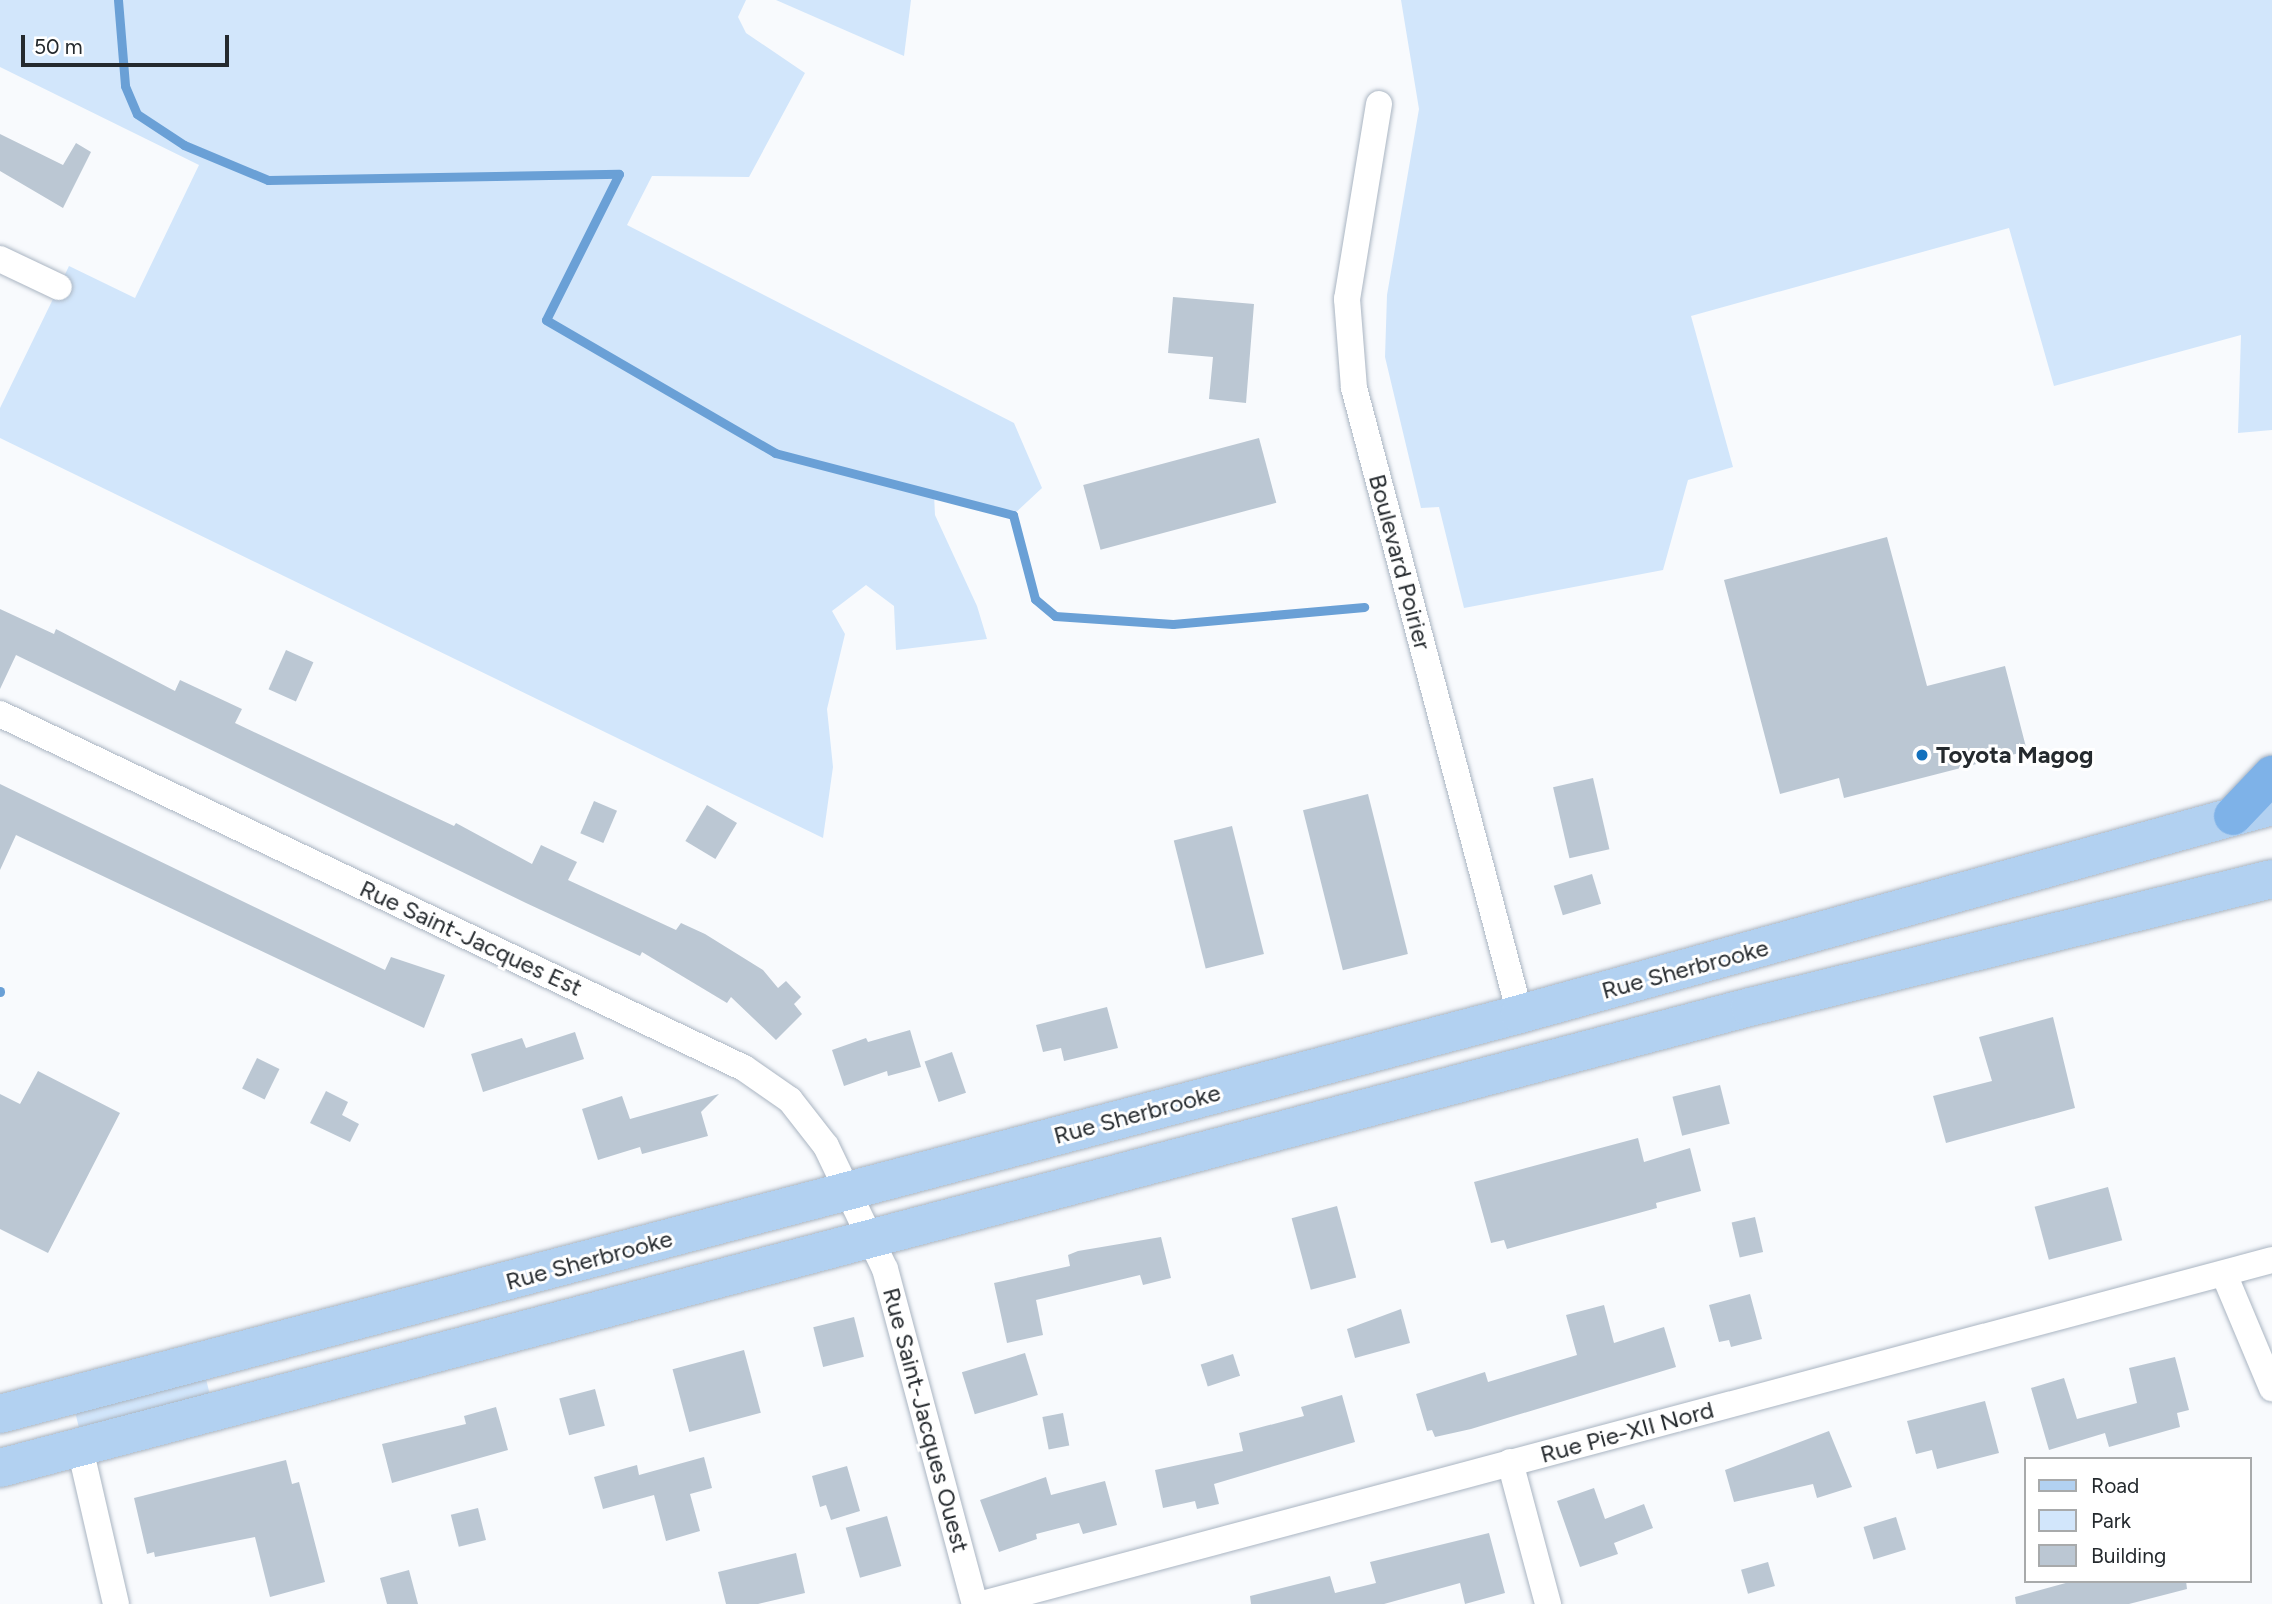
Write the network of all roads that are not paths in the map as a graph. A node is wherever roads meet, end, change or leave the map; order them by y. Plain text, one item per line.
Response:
1 (1379, 104) dead end
2 (0, 259) edge
3 (59, 287) dead end
4 (0, 714) edge
5 (2272, 775) edge
6 (2272, 806) edge
7 (2233, 816) junction
8 (2272, 879) edge
9 (1520, 1014) junction
10 (849, 1192) junction
11 (871, 1239) junction
12 (2272, 1260) edge
13 (2224, 1274) junction
14 (2272, 1388) edge
15 (0, 1414) edge
16 (80, 1448) junction
17 (1510, 1462) junction
18 (0, 1468) edge
19 (116, 1604) edge
20 (975, 1604) edge
21 (982, 1604) edge
22 (1548, 1604) edge

1 - 9 street, Boulevard Poirier
2 - 3 street
4 - 10 street, Rue Saint-Jacques Est
5 - 7 highway
6 - 7 main road, Rue Sherbrooke
7 - 9 main road, Rue Sherbrooke
8 - 11 main road, Rue Sherbrooke
9 - 10 main road, Rue Sherbrooke
10 - 11 street, Rue Saint-Jacques Est
10 - 15 main road, Rue Sherbrooke
11 - 16 main road, Rue Sherbrooke
11 - 20 street, Rue Saint-Jacques Ouest
12 - 13 street, Rue Pie-XII Nord
13 - 14 street
13 - 17 street, Rue Pie-XII Nord
16 - 18 main road, Rue Sherbrooke
16 - 19 street
17 - 21 street, Rue Pie-XII Nord
17 - 22 street

